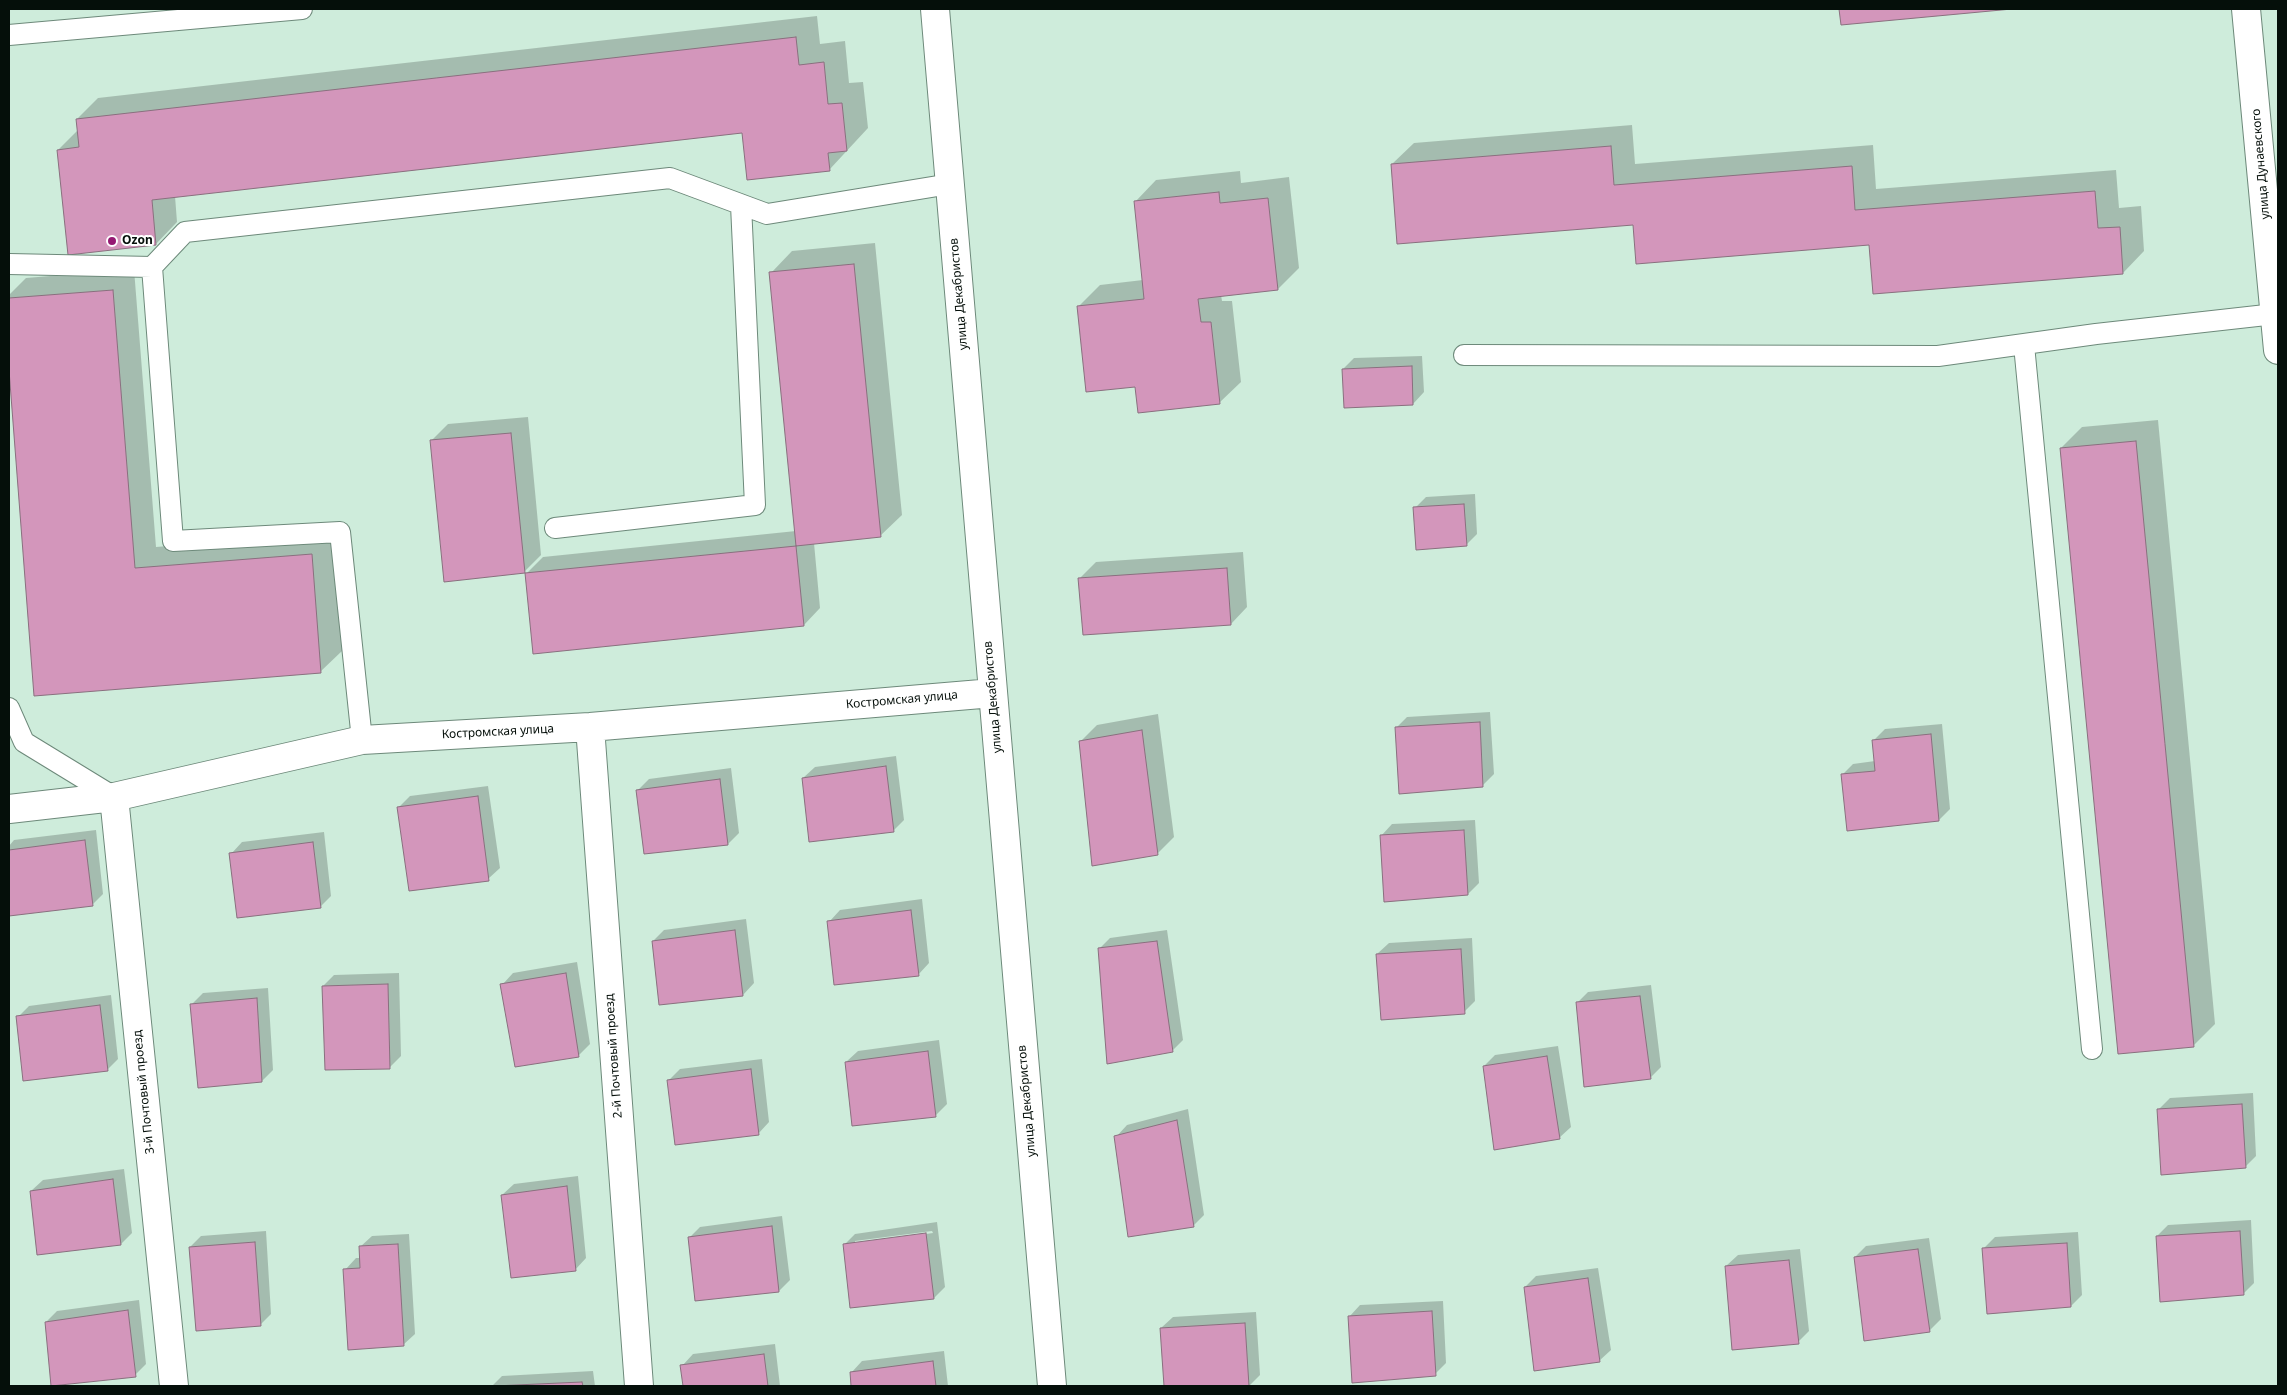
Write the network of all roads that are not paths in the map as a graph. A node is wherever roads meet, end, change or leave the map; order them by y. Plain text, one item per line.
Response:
1 (302, 9) edge
2 (935, 9) edge
3 (2246, 9) edge
4 (9, 35) edge
5 (950, 184) junction
6 (741, 205) junction
7 (9, 264) edge
8 (152, 267) junction
9 (2275, 314) junction
10 (2024, 344) junction
11 (2278, 350) edge
12 (1464, 356) dead end
13 (555, 528) dead end
14 (993, 693) junction
15 (9, 708) edge
16 (590, 727) junction
17 (362, 740) junction
18 (114, 797) junction
19 (9, 810) edge
20 (2092, 1049) dead end
21 (174, 1386) edge
22 (638, 1386) edge
23 (1052, 1386) edge

1 - 4 lane
2 - 5 street, улица Декабристов
3 - 9 street, улица Дунаевского
5 - 6 lane
5 - 14 street, улица Декабристов
6 - 8 lane
6 - 13 lane
7 - 8 lane
8 - 17 lane
9 - 10 lane
9 - 11 street, улица Дунаевского
10 - 12 lane
10 - 20 lane
14 - 16 street, Костромская улица
14 - 23 street, улица Декабристов
15 - 18 lane
16 - 17 street, Костромская улица
16 - 22 street, 2-й Почтовый проезд
17 - 18 street, Костромская улица
18 - 19 street, Костромская улица
18 - 21 street, 3-й Почтовый проезд

